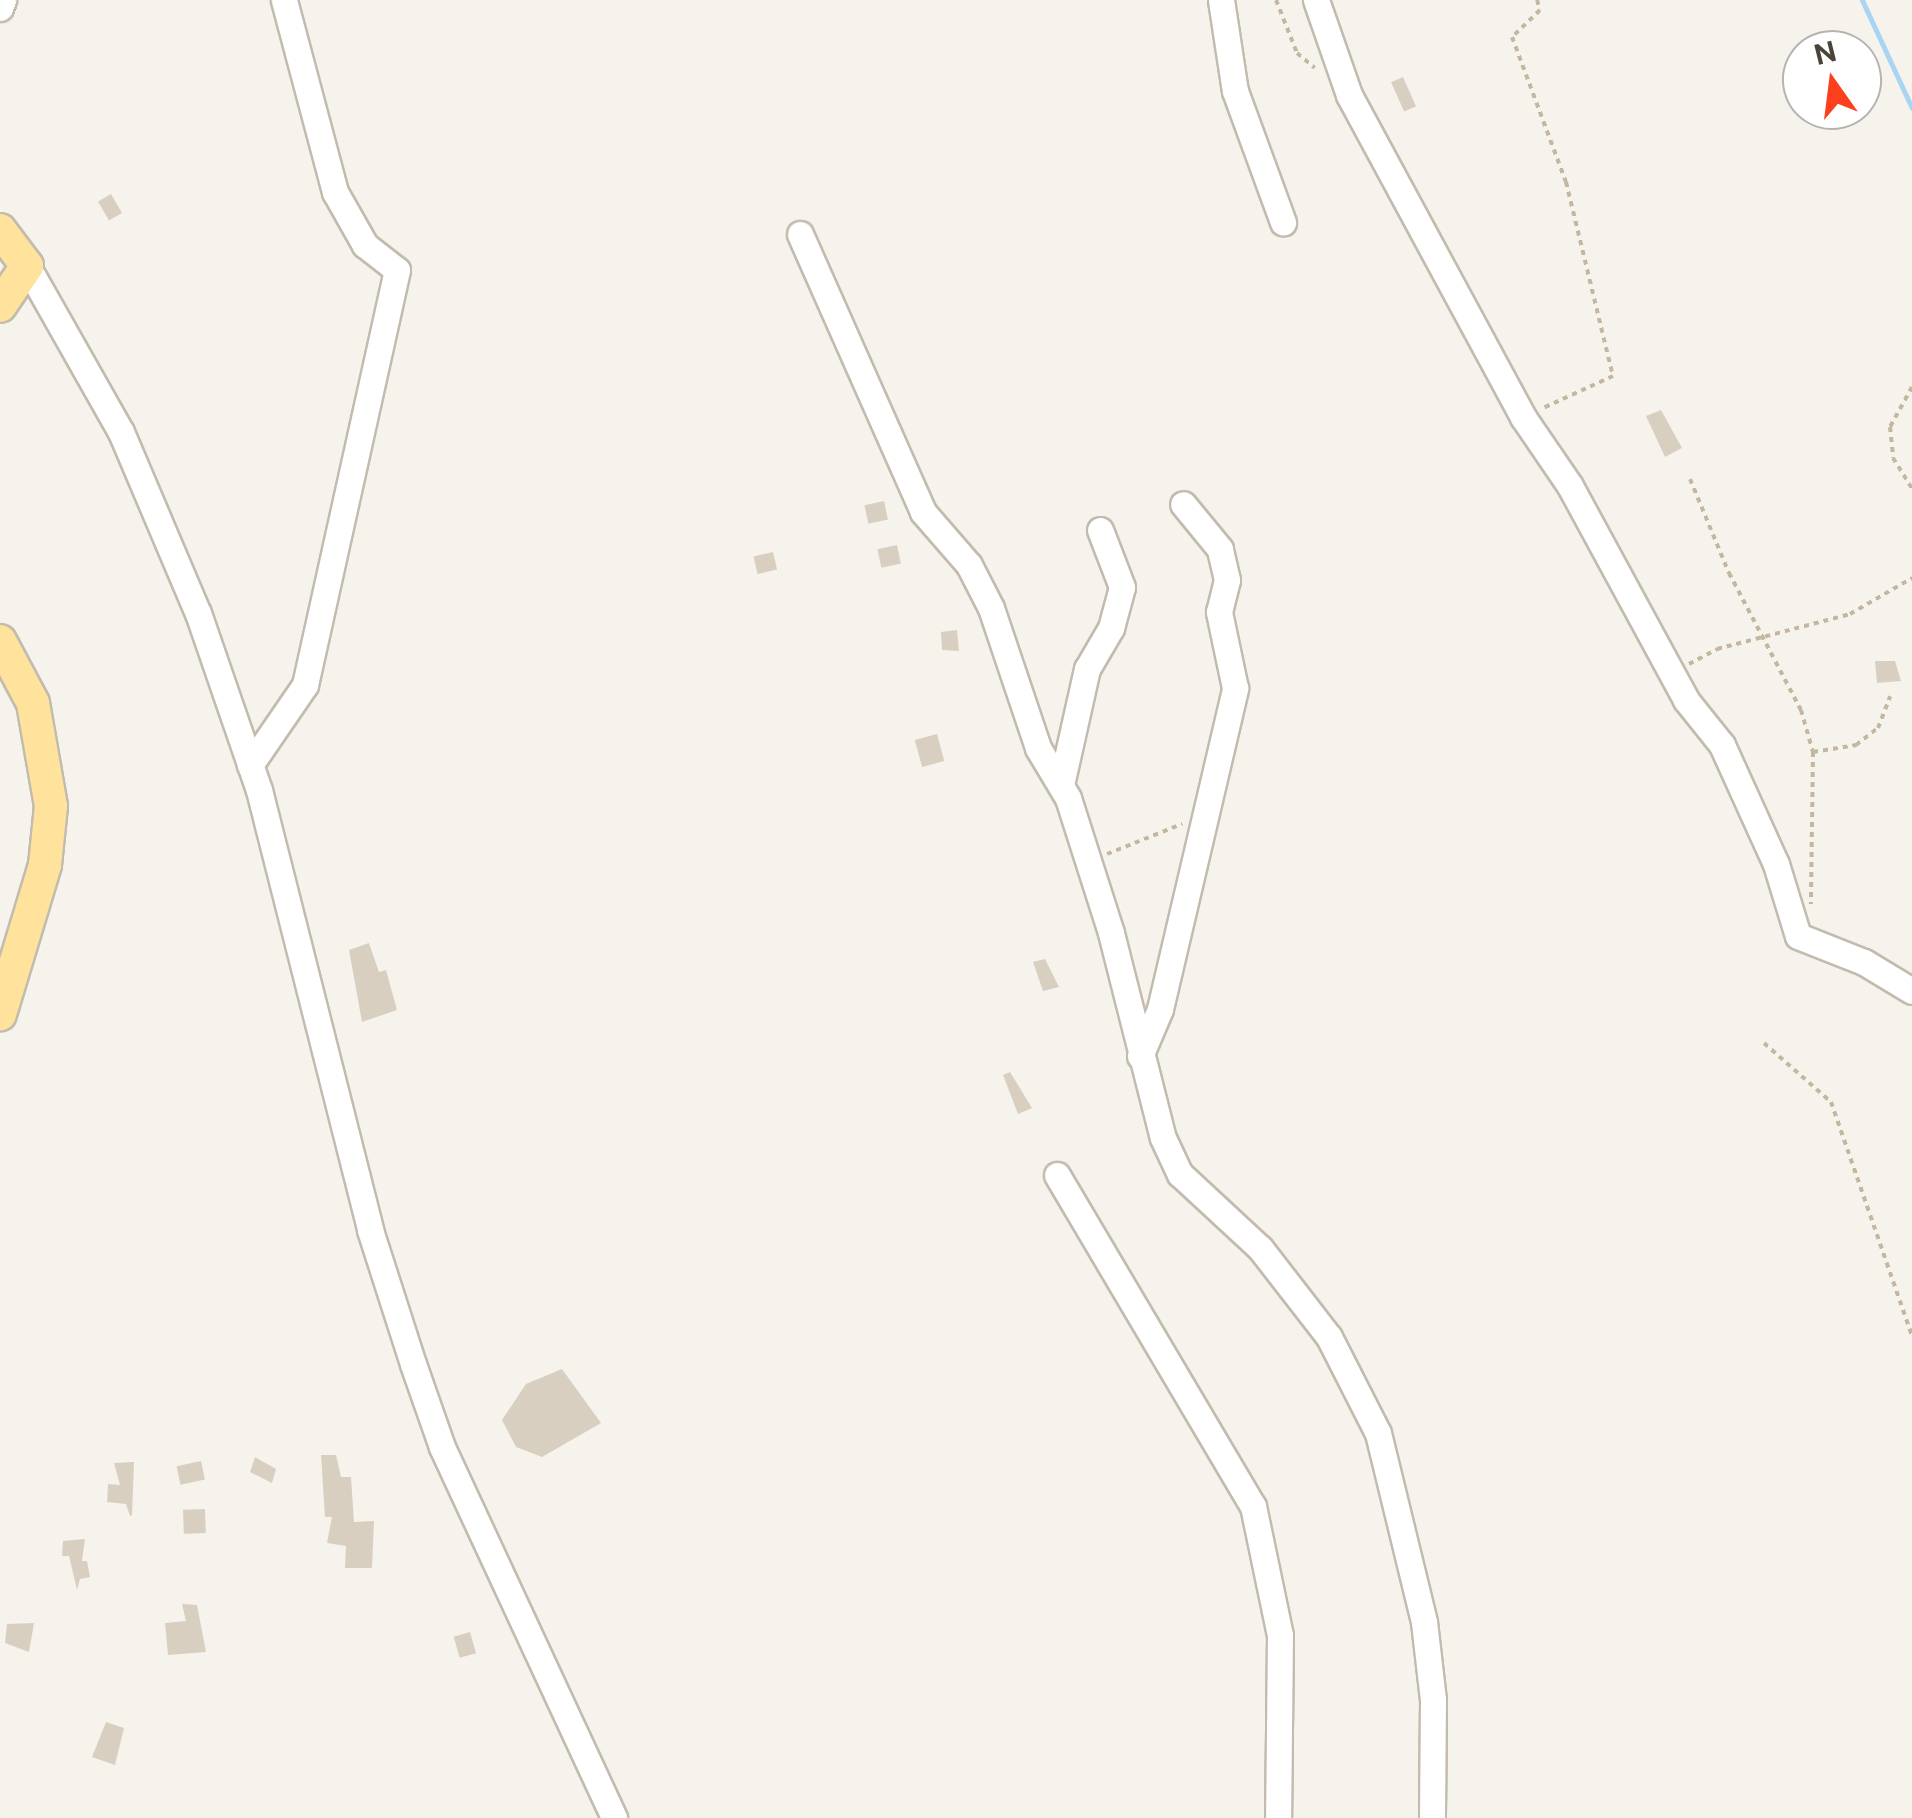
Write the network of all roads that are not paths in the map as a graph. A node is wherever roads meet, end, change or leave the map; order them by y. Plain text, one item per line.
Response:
1 (3, 0) edge
2 (284, 0) edge
3 (1221, 0) edge
4 (1316, 0) edge
5 (0, 8) edge
6 (1283, 222) dead end
7 (0, 230) edge
8 (800, 234) dead end
9 (27, 266) junction
10 (0, 306) edge
11 (1182, 504) dead end
12 (1100, 530) dead end
13 (0, 640) edge
14 (250, 765) junction
15 (1060, 785) junction
16 (1912, 991) edge
17 (0, 1014) edge
18 (1140, 1056) junction
19 (1057, 1176) dead end
20 (614, 1818) edge
21 (1278, 1818) edge
22 (1432, 1818) edge

1 - 5 street
2 - 14 street
3 - 6 street
4 - 16 street
7 - 9 main road
8 - 15 street
9 - 10 main road
9 - 14 street
11 - 18 street
12 - 15 street
13 - 17 main road
14 - 20 street
15 - 18 street
18 - 22 street
19 - 21 street

